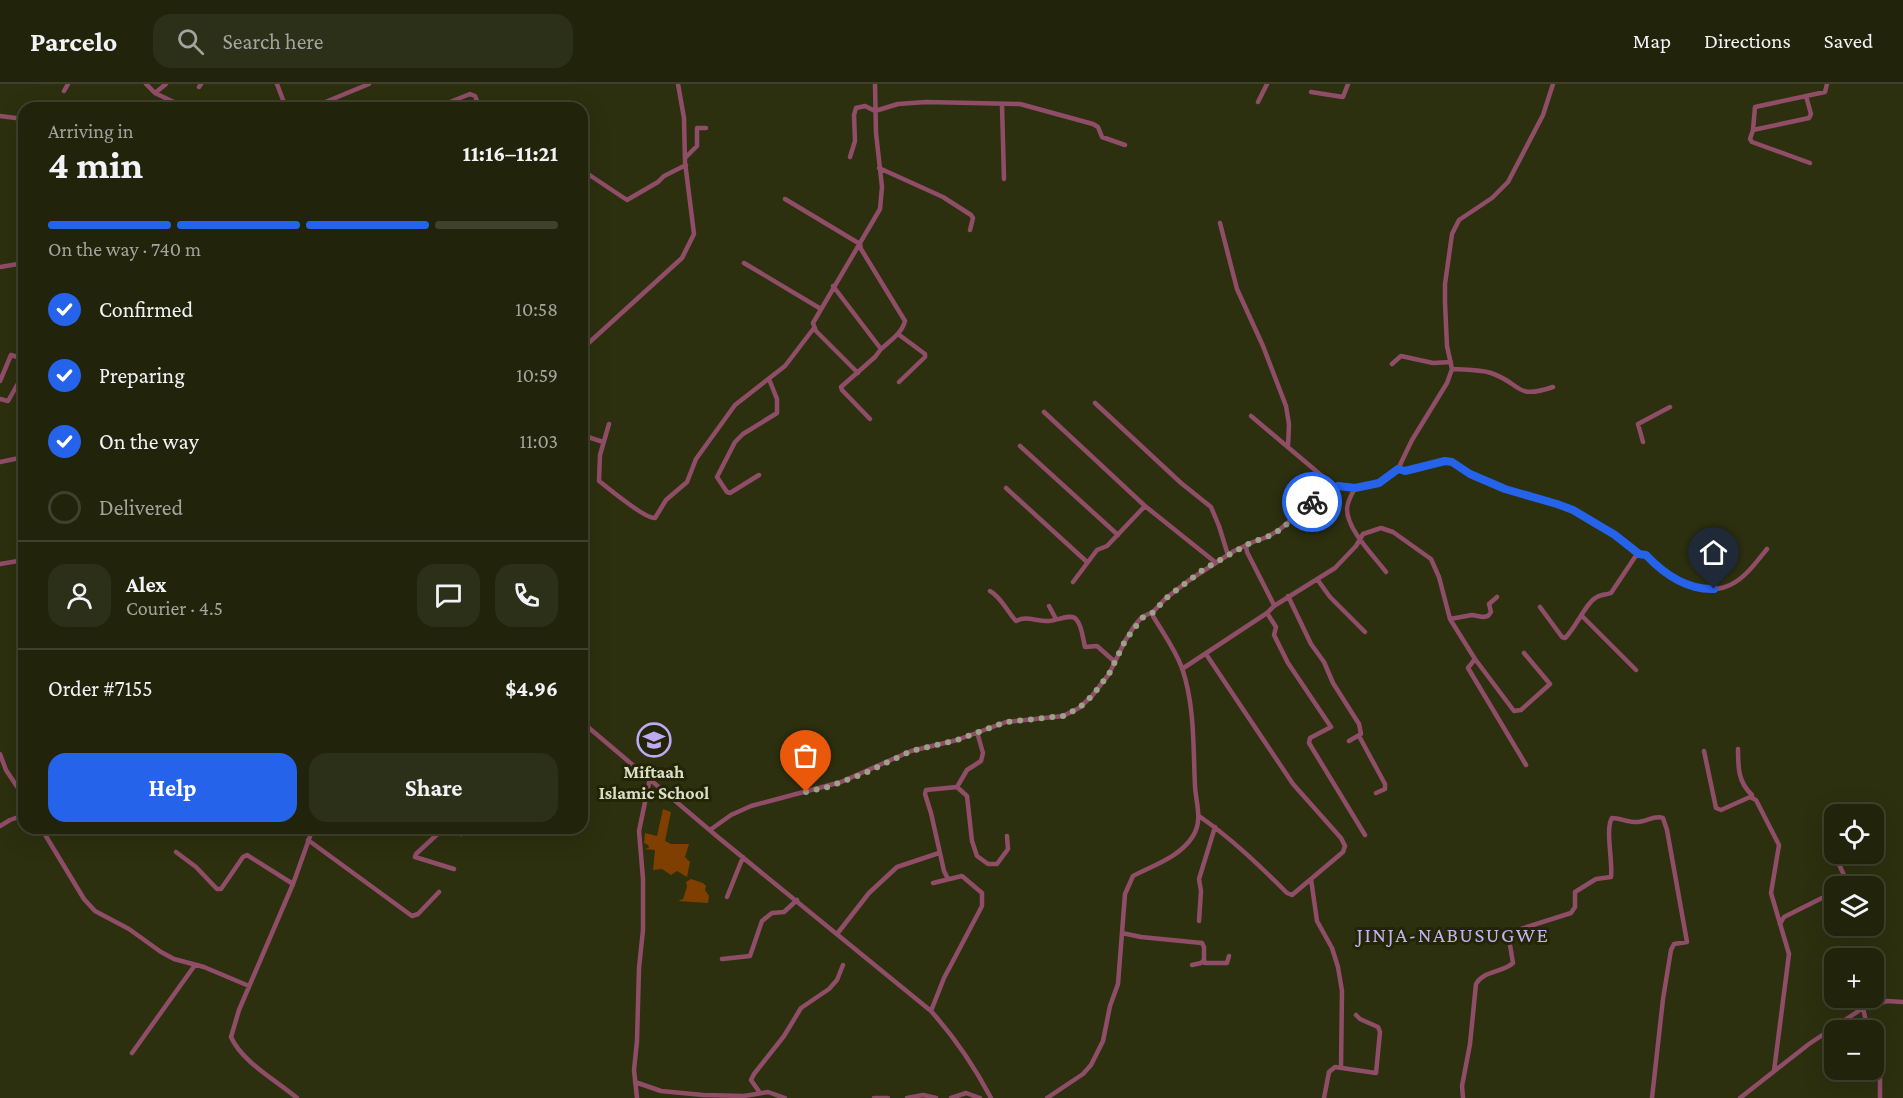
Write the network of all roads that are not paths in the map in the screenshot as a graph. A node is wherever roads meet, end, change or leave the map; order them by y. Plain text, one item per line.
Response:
1 (68, 84) edge
2 (146, 84) edge
3 (166, 84) edge
4 (277, 84) edge
5 (369, 84) edge
6 (678, 84) edge
7 (875, 84) edge
8 (1267, 84) edge
9 (1348, 84) edge
10 (1553, 84) edge
11 (1827, 84) edge
12 (64, 91) dead end
13 (1311, 92) dead end
14 (155, 93) junction
15 (1806, 96) junction
16 (174, 102) edge
17 (284, 102) edge
18 (332, 102) edge
19 (450, 102) edge
20 (477, 102) edge
21 (1258, 102) dead end
22 (1002, 105) junction
23 (875, 111) junction
24 (0, 116) edge
25 (18, 118) edge
26 (706, 128) dead end
27 (1753, 130) junction
28 (1125, 145) dead end
29 (685, 158) junction
30 (850, 158) dead end
31 (1810, 163) dead end
32 (686, 165) junction
33 (879, 168) junction
34 (588, 174) edge
35 (1005, 179) dead end
36 (785, 199) dead end
37 (1220, 222) dead end
38 (970, 230) dead end
39 (860, 244) junction
40 (744, 263) dead end
41 (18, 264) edge
42 (0, 267) edge
43 (833, 286) junction
44 (821, 309) junction
45 (814, 328) junction
46 (898, 334) junction
47 (588, 344) edge
48 (881, 349) junction
49 (18, 357) edge
50 (1392, 364) dead end
51 (1452, 365) junction
52 (858, 373) junction
53 (769, 379) junction
54 (0, 381) edge
55 (898, 382) dead end
56 (18, 384) edge
57 (1553, 387) dead end
58 (0, 399) edge
59 (1095, 403) dead end
60 (1670, 407) dead end
61 (1044, 412) dead end
62 (1251, 416) dead end
63 (870, 419) dead end
64 (609, 424) dead end
65 (588, 437) edge
66 (603, 442) junction
67 (1643, 442) dead end
68 (1020, 446) dead end
69 (1288, 447) junction
70 (18, 458) edge
71 (0, 462) edge
72 (1398, 469) junction
73 (759, 475) dead end
74 (1335, 487) junction
75 (1006, 488) dead end
76 (1355, 488) junction
77 (1145, 506) junction
78 (1118, 535) junction
79 (1360, 539) junction
80 (1246, 545) junction
81 (1767, 549) dead end
82 (1639, 554) junction
83 (1228, 555) junction
84 (18, 561) edge
85 (1087, 562) junction
86 (1215, 562) junction
87 (0, 564) edge
88 (1386, 572) dead end
89 (1317, 579) junction
90 (1072, 582) dead end
91 (990, 591) dead end
92 (1288, 596) junction
93 (1497, 597) dead end
94 (1274, 605) junction
95 (1049, 606) dead end
96 (1540, 607) dead end
97 (1154, 612) junction
98 (1267, 613) junction
99 (1582, 616) junction
100 (1056, 619) junction
101 (1450, 619) junction
102 (1365, 632) dead end
103 (1524, 653) dead end
104 (1206, 654) junction
105 (1474, 659) junction
106 (1115, 663) junction
107 (1182, 669) junction
108 (1636, 670) dead end
109 (588, 727) edge
110 (977, 732) junction
111 (1359, 736) junction
112 (1349, 741) dead end
113 (1738, 748) dead end
114 (1704, 751) dead end
115 (0, 754) edge
116 (1526, 765) dead end
117 (650, 778) junction
118 (957, 787) junction
119 (18, 788) edge
120 (1376, 793) dead end
121 (1752, 797) junction
122 (1199, 816) junction
123 (18, 817) edge
124 (0, 826) edge
125 (1215, 827) junction
126 (710, 830) junction
127 (45, 834) edge
128 (311, 834) edge
129 (438, 834) edge
130 (1365, 835) dead end
131 (1007, 836) dead end
132 (308, 840) junction
133 (176, 852) dead end
134 (939, 853) junction
135 (743, 857) junction
136 (454, 869) dead end
137 (948, 879) junction
138 (1311, 879) junction
139 (933, 883) dead end
140 (293, 884) junction
141 (439, 892) dead end
142 (727, 897) dead end
143 (1824, 897) edge
144 (796, 900) junction
145 (1199, 921) dead end
146 (1780, 924) junction
147 (1122, 933) junction
148 (837, 934) junction
149 (1229, 956) dead end
150 (722, 959) dead end
151 (1204, 960) junction
152 (843, 965) dead end
153 (1192, 965) dead end
154 (195, 966) junction
155 (249, 986) junction
156 (1884, 1001) edge
157 (1903, 1002) edge
158 (1863, 1008) joint
159 (931, 1011) junction
160 (1356, 1014) dead end
161 (1866, 1020) edge
162 (132, 1053) dead end
163 (1341, 1067) junction
164 (1774, 1071) junction
165 (1880, 1080) edge
166 (634, 1082) junction
167 (760, 1093) junction
168 (297, 1098) edge
169 (637, 1098) edge
170 (785, 1098) edge
171 (874, 1098) edge
172 (888, 1098) edge
173 (907, 1098) edge
174 (936, 1098) edge
175 (951, 1098) edge
176 (980, 1098) edge
177 (991, 1098) edge
178 (1047, 1098) edge
179 (1324, 1098) edge
180 (1463, 1098) edge
181 (1652, 1098) edge
182 (1740, 1098) edge
183 (1881, 1098) edge

1 - 12 street
2 - 14 street
3 - 14 street
4 - 17 street
5 - 18 street
6 - 29 street
7 - 23 street
8 - 21 street
9 - 13 street
10 - 51 street
11 - 15 street
14 - 16 street
15 - 27 street
15 - 27 street
19 - 20 street
22 - 23 street
22 - 28 street
22 - 35 street
23 - 30 street
23 - 33 street
24 - 25 street
26 - 29 street
27 - 31 street
29 - 32 street
32 - 34 street
32 - 47 street
33 - 38 street
33 - 39 street
36 - 39 street
37 - 69 street
39 - 43 street
39 - 46 street
40 - 44 street
41 - 42 street
43 - 44 street
43 - 48 street
44 - 45 street
45 - 52 street
45 - 53 street
46 - 48 street
46 - 55 street
48 - 52 street
49 - 54 street
50 - 51 street
51 - 57 street
51 - 72 street
52 - 63 street
53 - 66 street
53 - 73 street
56 - 58 street
59 - 83 street
60 - 67 street
61 - 77 street
62 - 69 street
64 - 66 street
65 - 66 street
68 - 78 street
69 - 74 street
70 - 71 street
72 - 76 street
72 - 82 street
74 - 76 street
74 - 80 street
75 - 85 street
76 - 79 street
77 - 78 street
77 - 86 street
78 - 85 street
79 - 88 street
79 - 89 street
79 - 101 street
80 - 83 street
80 - 94 street
81 - 82 street
82 - 99 street
83 - 86 street
84 - 87 street
85 - 90 street
86 - 97 street
89 - 92 street
89 - 102 street
91 - 100 street
92 - 94 street
92 - 111 street
93 - 101 street
94 - 98 street
95 - 100 street
96 - 99 street
97 - 106 street
97 - 107 street
98 - 104 street
98 - 130 street
99 - 108 street
100 - 106 street
101 - 105 street
103 - 105 street
104 - 107 street
104 - 138 street
105 - 116 street
106 - 110 street
107 - 122 street
109 - 117 street
110 - 118 street
110 - 126 street
111 - 112 street
111 - 120 street
113 - 121 street
114 - 121 street
115 - 119 street
117 - 126 street
117 - 166 street
118 - 131 street
118 - 134 street
121 - 146 street
122 - 125 street
122 - 147 street
123 - 124 street
125 - 138 street
125 - 145 street
126 - 135 street
127 - 154 street
128 - 132 street
129 - 136 street
132 - 140 street
132 - 141 street
133 - 140 street
134 - 137 street
134 - 148 street
135 - 142 street
135 - 144 street
137 - 139 street
137 - 159 street
138 - 163 street
140 - 155 street
143 - 146 street
144 - 148 street
144 - 150 street
146 - 164 street
147 - 151 street
147 - 178 street
148 - 159 street
149 - 151 street
151 - 153 street
152 - 167 street
154 - 155 street
154 - 162 street
155 - 168 street
156 - 157 street
158 - 161 street
158 - 164 street
159 - 177 street
160 - 163 street
163 - 179 street
164 - 182 street
165 - 183 street
166 - 167 street
166 - 169 street
167 - 170 street
171 - 172 street
173 - 174 street
175 - 176 street
180 - 181 street

